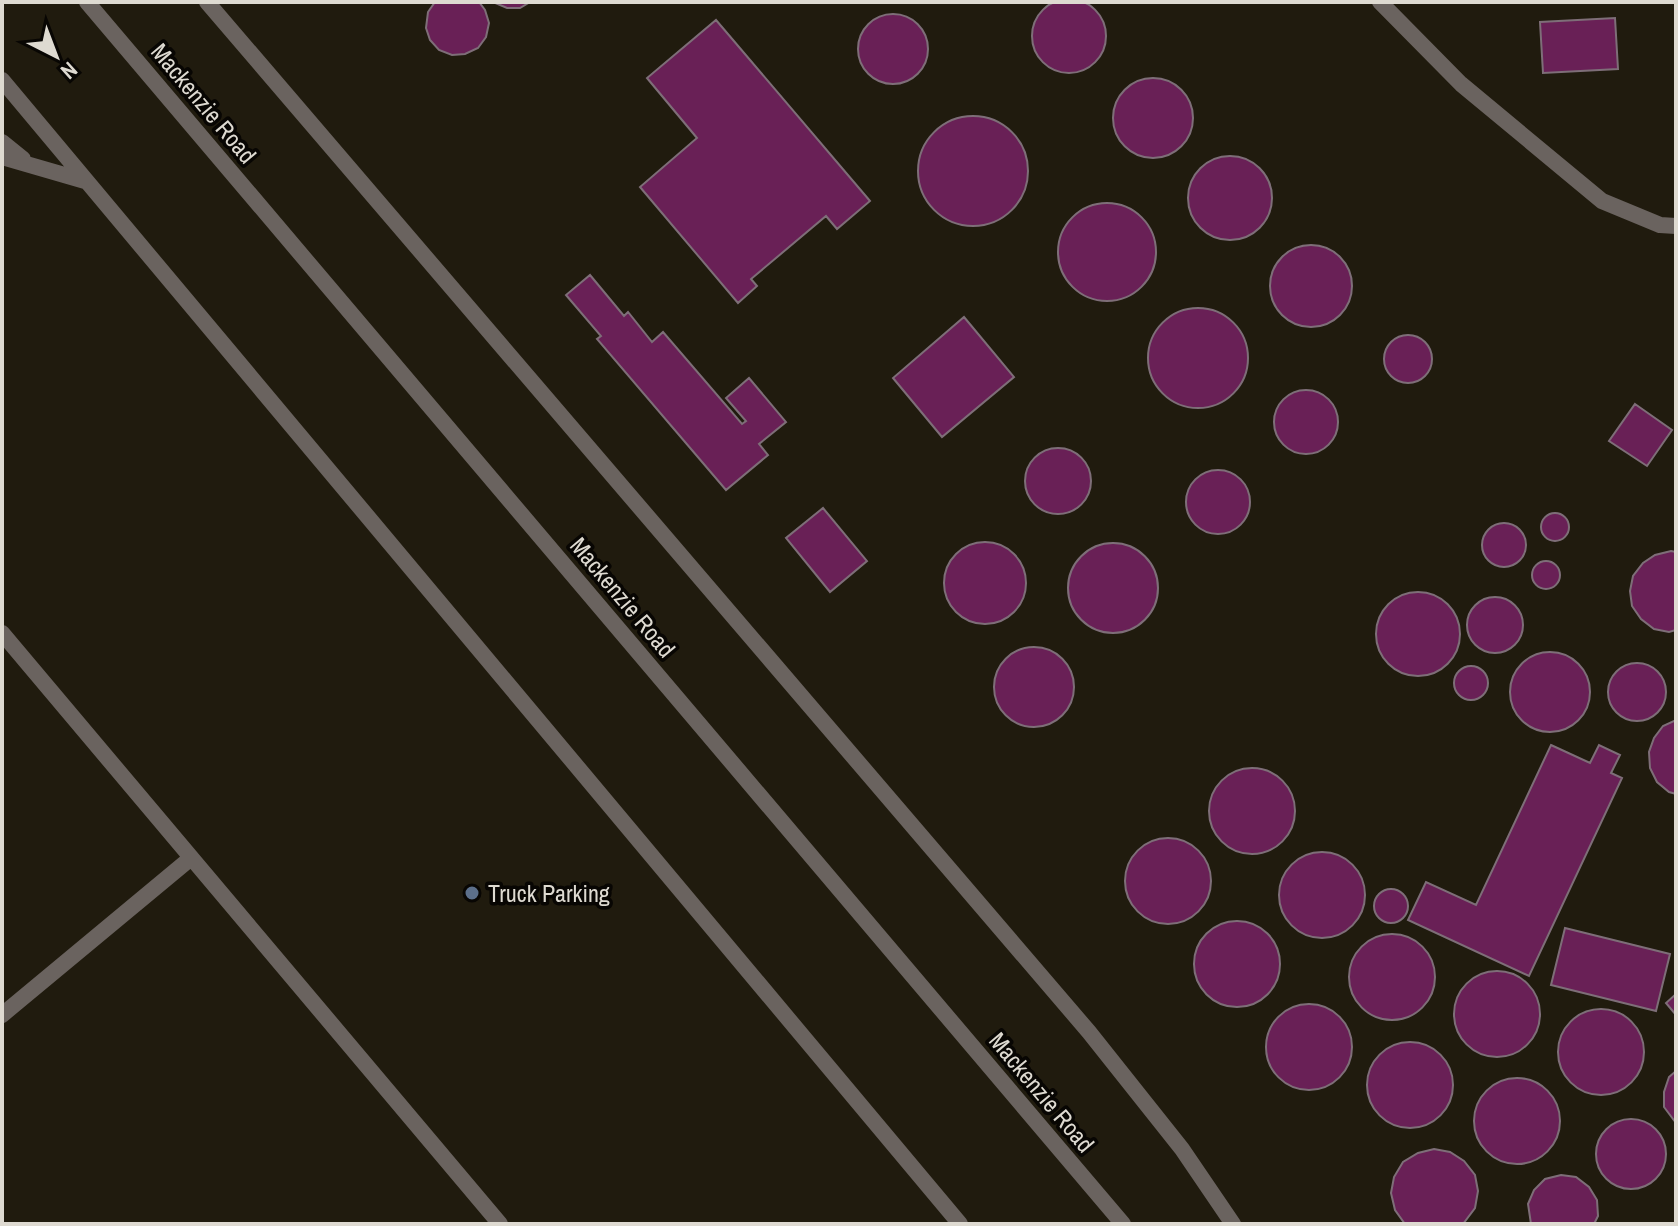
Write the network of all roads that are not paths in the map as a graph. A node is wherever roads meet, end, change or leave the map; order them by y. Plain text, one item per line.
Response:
1 (87, 2) edge
2 (207, 2) edge
3 (1380, 2) edge
4 (2, 80) edge
5 (2, 142) edge
6 (2, 157) edge
7 (30, 165) junction
8 (87, 182) junction
9 (1676, 226) edge
10 (2, 633) edge
11 (191, 858) junction
12 (2, 1015) edge
13 (500, 1224) edge
14 (960, 1224) edge
15 (1123, 1224) edge
16 (1233, 1224) edge

1 - 15 lane, Mackenzie Road
2 - 16 lane
3 - 9 lane
4 - 8 lane
5 - 7 lane
6 - 7 lane
7 - 8 lane
8 - 14 lane
10 - 11 lane
11 - 12 lane
11 - 13 lane

